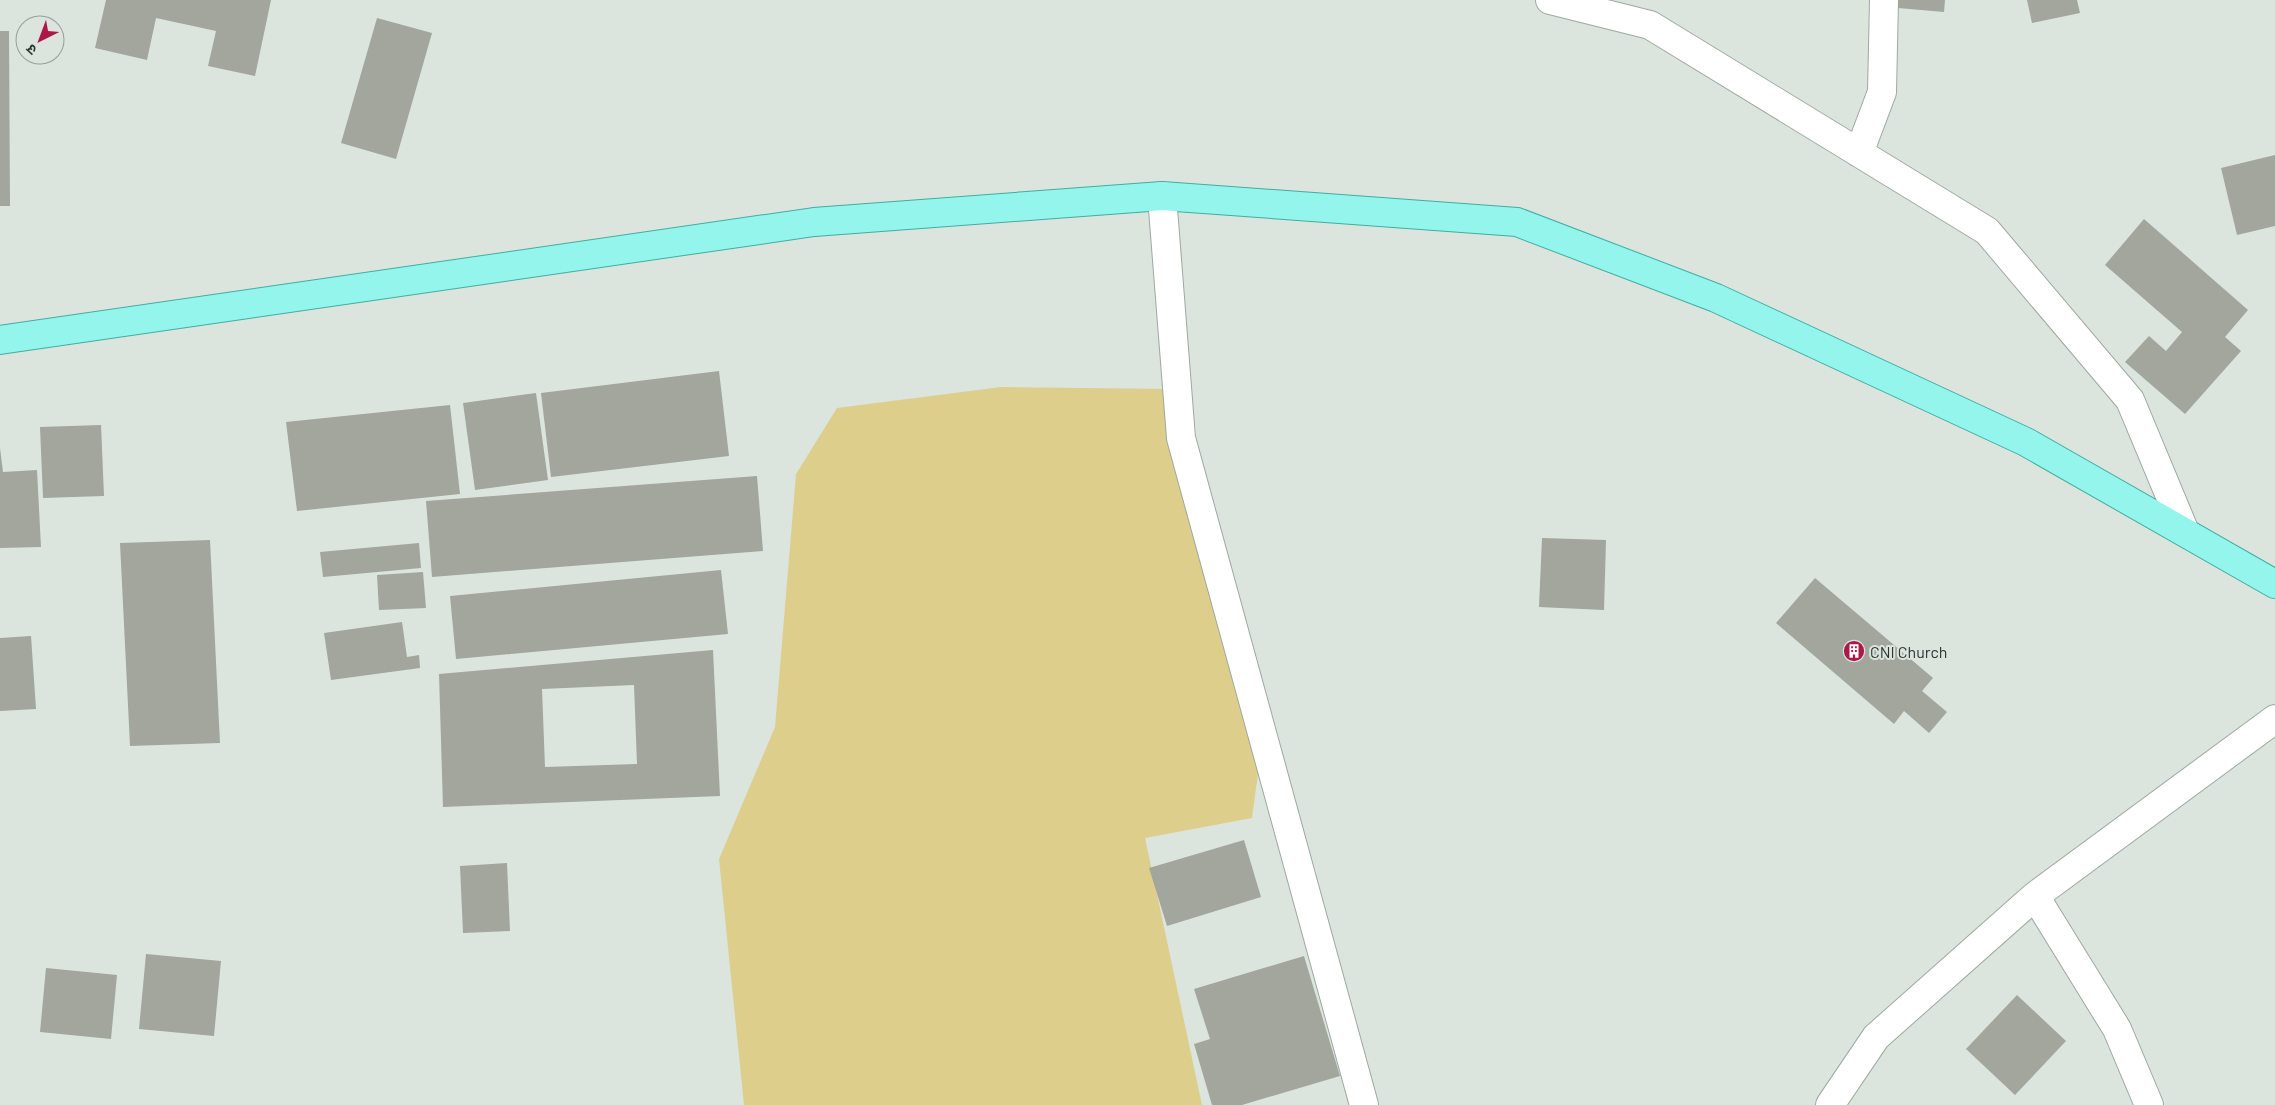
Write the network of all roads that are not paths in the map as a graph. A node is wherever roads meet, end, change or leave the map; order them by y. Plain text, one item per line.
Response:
1 (1550, 0) edge
2 (1884, 0) edge
3 (1859, 153) junction
4 (1162, 196) junction
5 (0, 340) edge
6 (2184, 532) junction
7 (2275, 584) edge
8 (2275, 719) edge
9 (2034, 896) junction
10 (1364, 1105) edge
11 (1830, 1105) edge
12 (2149, 1105) edge

1 - 3 street
2 - 3 street
3 - 6 street
4 - 5 main road
4 - 6 main road
4 - 10 street
6 - 7 main road
8 - 9 street
9 - 11 street
9 - 12 street

